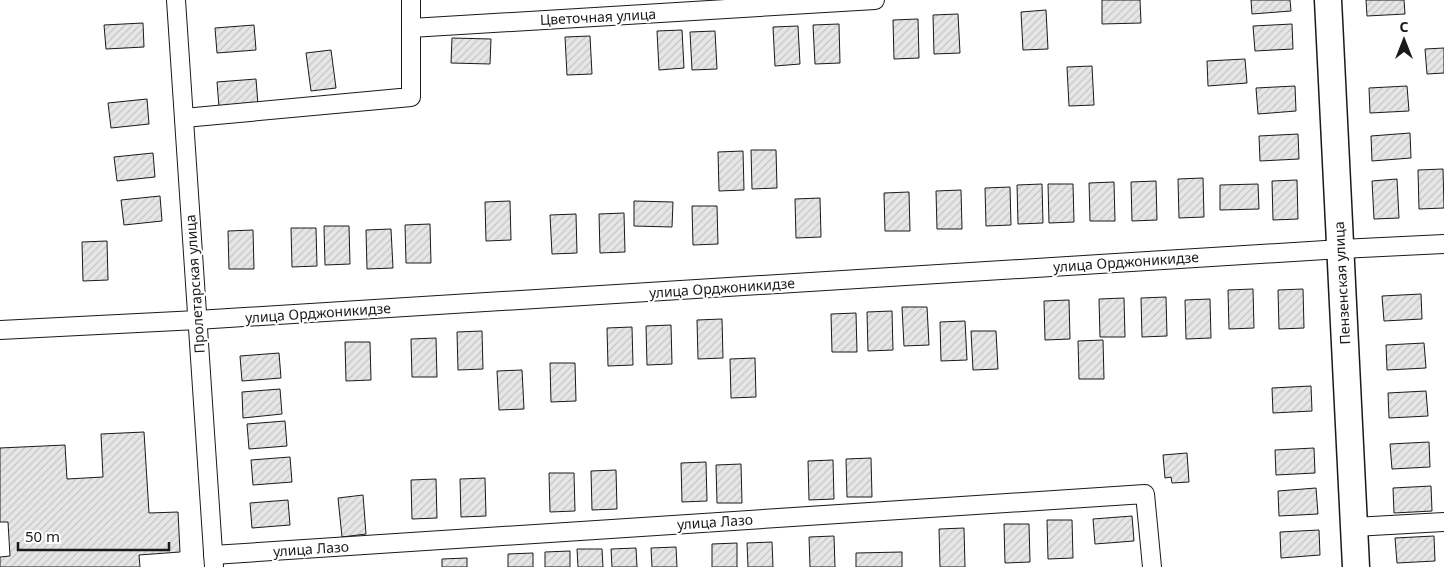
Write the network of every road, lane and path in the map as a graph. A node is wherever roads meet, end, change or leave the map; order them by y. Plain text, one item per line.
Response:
1 (176, 0) edge
2 (411, 0) edge
3 (875, 0) edge
4 (1328, 0) edge
5 (411, 28) junction
6 (184, 118) junction
7 (1444, 244) edge
8 (1341, 249) junction
9 (197, 320) junction
10 (0, 330) edge
11 (1444, 522) edge
12 (1354, 527) junction
13 (213, 561) edge
14 (1152, 567) edge
15 (1356, 567) edge

1 - 6 street, Пролетарская улица
2 - 5 street
3 - 5 street, Цветочная улица
4 - 8 street, Пензенская улица
5 - 6 street
6 - 9 street, Пролетарская улица
7 - 8 street, улица Орджоникидзе
8 - 9 street, улица Орджоникидзе
8 - 12 street, Пензенская улица
9 - 10 street, улица Орджоникидзе
9 - 13 street, Пролетарская улица
11 - 12 street
12 - 15 street, Пензенская улица
13 - 14 street, улица Лазо

